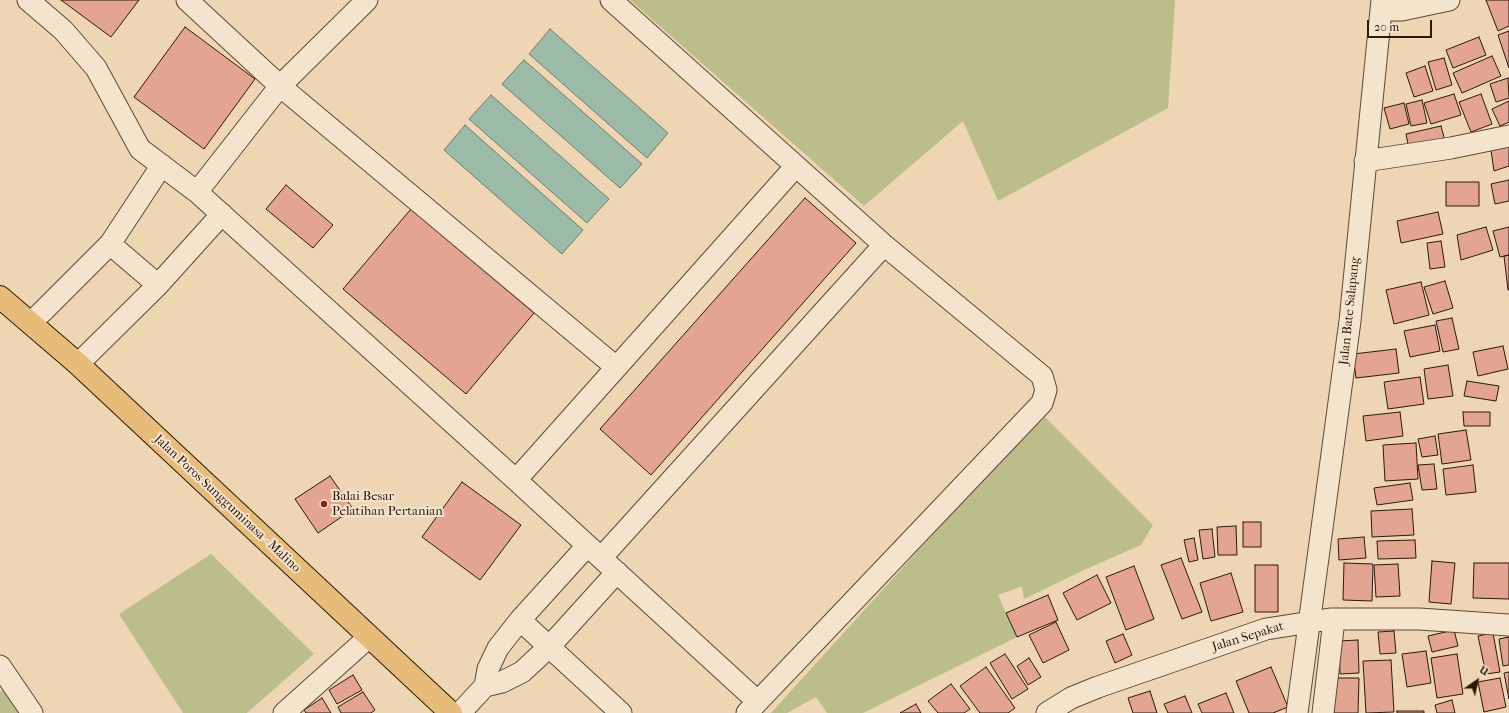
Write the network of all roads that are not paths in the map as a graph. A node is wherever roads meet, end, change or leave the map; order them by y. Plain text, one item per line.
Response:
1 (28, 0) edge
2 (187, 0) edge
3 (367, 0) edge
4 (611, 0) edge
5 (1449, 0) edge
6 (1388, 8) edge
7 (280, 86) junction
8 (1509, 136) edge
9 (1374, 160) junction
10 (162, 165) junction
11 (796, 166) junction
12 (197, 192) junction
13 (222, 214) junction
14 (110, 244) junction
15 (884, 245) junction
16 (158, 284) junction
17 (0, 297) edge
18 (31, 324) junction
19 (78, 364) junction
20 (616, 367) junction
21 (516, 480) junction
22 (594, 552) junction
23 (617, 572) junction
24 (520, 620) junction
25 (1322, 620) junction
26 (1509, 625) edge
27 (369, 637) junction
28 (550, 646) junction
29 (0, 666) edge
30 (485, 686) junction
31 (752, 707) edge
32 (32, 713) edge
33 (284, 713) edge
34 (451, 713) edge
35 (460, 713) edge
36 (621, 713) edge
37 (1047, 713) edge
38 (1297, 713) edge
39 (1323, 713) edge

1 - 10 street
2 - 7 street
3 - 7 street
4 - 11 street
5 - 6 street
6 - 9 street, Jalan Bate Salapang
7 - 12 street
7 - 20 street
8 - 9 street
9 - 25 street, Jalan Bate Salapang
10 - 12 street
10 - 14 street
11 - 15 street
11 - 20 street
12 - 13 street
13 - 16 street
13 - 21 street
14 - 16 street
14 - 18 street
15 - 22 street
15 - 31 street
16 - 19 street
17 - 18 main road, Jalan Poros Sungguminasa - Malino
18 - 19 main road, Jalan Poros Sungguminasa - Malino
19 - 27 main road, Jalan Poros Sungguminasa - Malino
20 - 21 street
21 - 22 street
22 - 23 street
22 - 24 street
23 - 28 street
23 - 31 street
24 - 28 street
24 - 30 street
25 - 26 street, Jalan Sepakat
25 - 37 street, Jalan Sepakat
25 - 38 street
25 - 39 street
27 - 33 street
27 - 34 main road, Jalan Poros Sungguminasa - Malino
28 - 30 street
28 - 36 street
29 - 32 street
30 - 35 street

